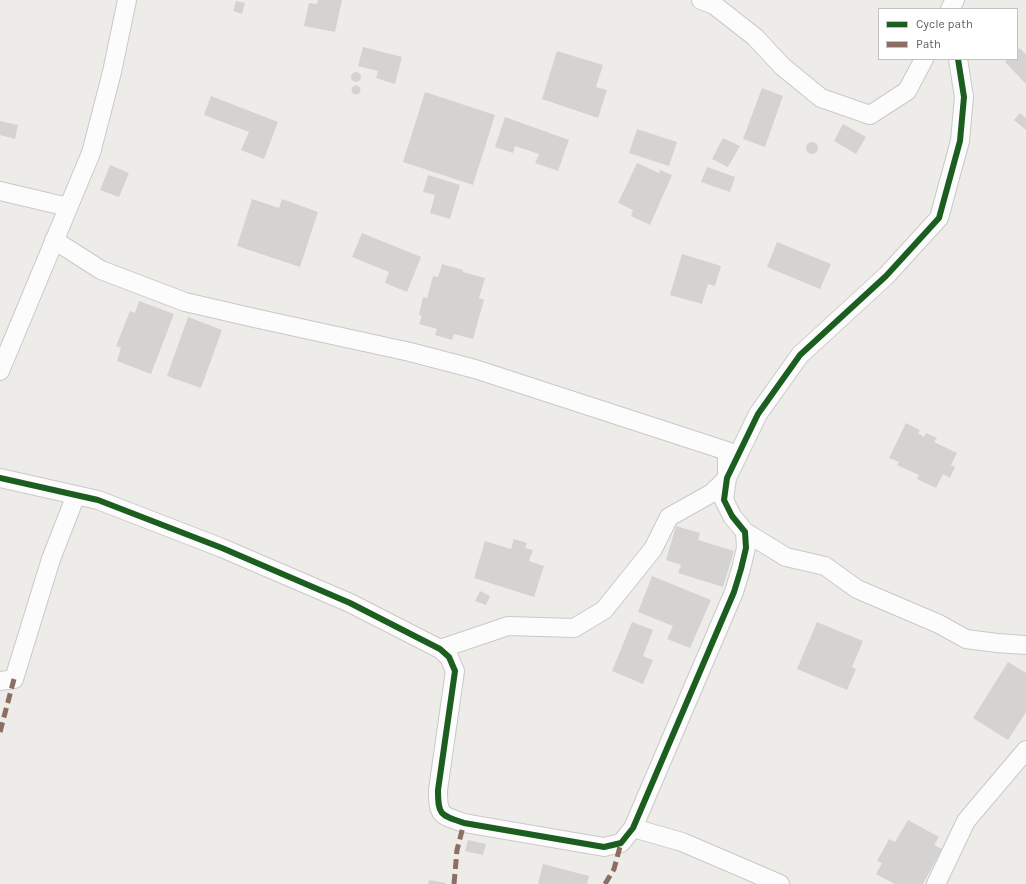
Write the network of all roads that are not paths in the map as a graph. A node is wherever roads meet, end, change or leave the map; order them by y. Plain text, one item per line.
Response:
1 (127, 0) edge
2 (701, 0) edge
3 (923, 60) edge
4 (958, 60) edge
5 (0, 191) edge
6 (68, 207) junction
7 (54, 240) junction
8 (0, 372) edge
9 (0, 478) edge
10 (727, 478) junction
11 (76, 494) junction
12 (745, 532) junction
13 (1026, 645) edge
14 (440, 649) junction
15 (0, 681) edge
16 (1026, 750) edge
17 (633, 828) junction
18 (780, 884) edge
19 (936, 884) edge

1 - 6 street
2 - 3 street
4 - 10 street
5 - 6 street
6 - 7 street
7 - 8 street
7 - 10 street
9 - 11 street
10 - 12 street
10 - 14 street
11 - 14 street
11 - 15 street
12 - 13 street
12 - 17 street
14 - 17 street
16 - 19 street
17 - 18 street

